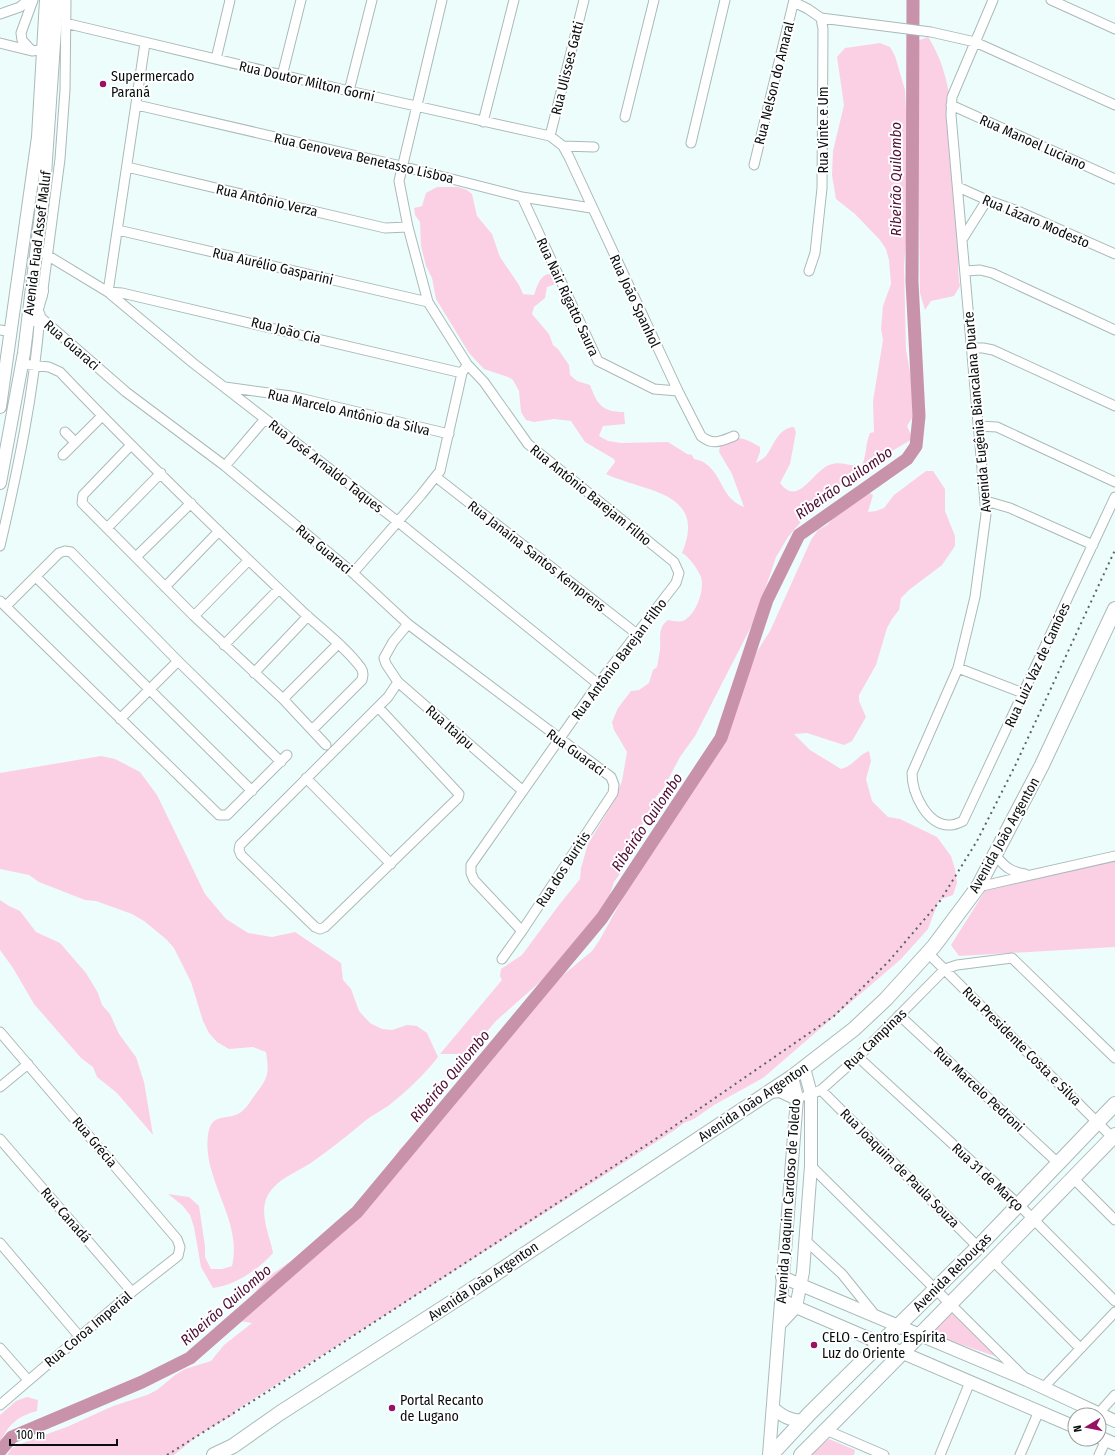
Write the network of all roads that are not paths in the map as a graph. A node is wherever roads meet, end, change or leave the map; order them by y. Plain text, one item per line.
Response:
1 (28, 0) edge
2 (33, 0) edge
3 (46, 0) edge
4 (58, 0) edge
5 (66, 0) edge
6 (230, 0) edge
7 (301, 0) edge
8 (372, 0) edge
9 (442, 0) edge
10 (514, 0) edge
11 (584, 0) edge
12 (654, 0) edge
13 (725, 0) edge
14 (994, 0) edge
15 (1051, 0) edge
16 (794, 1) edge
17 (0, 14) edge
18 (821, 18) junction
19 (65, 23) junction
20 (1115, 29) edge
21 (975, 42) junction
22 (0, 43) edge
23 (145, 43) junction
24 (48, 49) junction
25 (216, 59) junction
26 (282, 76) junction
27 (349, 91) junction
28 (137, 105) junction
29 (952, 105) junction
30 (1115, 105) edge
31 (416, 107) junction
32 (625, 117) dead end
33 (483, 122) junction
34 (550, 136) junction
35 (692, 143) dead end
36 (563, 146) junction
37 (594, 147) dead end
38 (754, 165) dead end
39 (401, 166) junction
40 (127, 167) junction
41 (1115, 179) edge
42 (958, 187) junction
43 (522, 197) junction
44 (986, 200) junction
45 (591, 208) junction
46 (408, 227) junction
47 (118, 230) junction
48 (963, 238) junction
49 (36, 249) junction
50 (1115, 254) edge
51 (48, 257) junction
52 (35, 262) junction
53 (809, 271) dead end
54 (966, 271) junction
55 (42, 291) junction
56 (108, 292) junction
57 (428, 302) junction
58 (40, 317) junction
59 (1115, 330) edge
60 (6, 331) edge
61 (971, 348) junction
62 (23, 359) junction
63 (468, 364) junction
64 (35, 365) junction
65 (462, 373) junction
66 (224, 387) junction
67 (678, 391) junction
68 (0, 406) edge
69 (1115, 406) edge
70 (102, 416) junction
71 (265, 419) junction
72 (978, 426) junction
73 (65, 432) dead end
74 (449, 434) junction
75 (734, 436) dead end
76 (75, 442) junction
77 (131, 445) junction
78 (63, 455) dead end
79 (225, 466) junction
80 (161, 473) junction
81 (436, 477) junction
82 (1115, 482) edge
83 (0, 483) edge
84 (1115, 497) edge
85 (986, 501) junction
86 (191, 503) junction
87 (4, 514) edge
88 (397, 521) junction
89 (107, 528) junction
90 (219, 531) junction
91 (1093, 545) junction
92 (0, 546) edge
93 (136, 557) junction
94 (249, 560) junction
95 (674, 562) joint
96 (353, 574) junction
97 (36, 577) junction
98 (165, 587) junction
99 (279, 589) junction
100 (3, 604) edge
101 (1115, 609) edge
102 (194, 616) junction
103 (308, 616) junction
104 (408, 624) junction
105 (638, 634) junction
106 (338, 644) junction
107 (224, 645) junction
108 (178, 661) junction
109 (958, 668) junction
110 (254, 673) junction
111 (398, 682) junction
112 (598, 684) junction
113 (149, 690) junction
114 (1023, 693) junction
115 (283, 699) junction
116 (378, 707) junction
117 (120, 719) junction
118 (312, 730) junction
119 (558, 739) junction
120 (326, 745) dead end
121 (306, 778) junction
122 (610, 778) joint
123 (252, 791) junction
124 (523, 791) junction
125 (951, 826) joint
126 (996, 856) junction
127 (1115, 856) edge
128 (391, 864) junction
129 (1031, 875) junction
130 (978, 887) junction
131 (522, 930) junction
132 (928, 953) junction
133 (502, 959) dead end
134 (945, 969) junction
135 (899, 1015) junction
136 (0, 1032) edge
137 (858, 1056) junction
138 (1115, 1058) edge
139 (28, 1064) junction
140 (804, 1068) junction
141 (792, 1077) junction
142 (0, 1087) edge
143 (771, 1091) junction
144 (816, 1092) junction
145 (797, 1098) junction
146 (1115, 1104) edge
147 (1097, 1122) junction
148 (1114, 1137) edge
149 (0, 1139) edge
150 (1058, 1163) junction
151 (810, 1166) junction
152 (1074, 1179) junction
153 (1019, 1204) junction
154 (1034, 1220) junction
155 (1115, 1220) edge
156 (805, 1240) junction
157 (0, 1243) edge
158 (978, 1247) junction
159 (178, 1256) joint
160 (994, 1262) junction
161 (782, 1277) junction
162 (801, 1285) junction
163 (935, 1290) junction
164 (132, 1292) junction
165 (782, 1299) junction
166 (1115, 1301) edge
167 (949, 1304) junction
168 (796, 1307) junction
169 (1115, 1312) edge
170 (875, 1315) junction
171 (780, 1325) junction
172 (899, 1325) junction
173 (920, 1334) junction
174 (79, 1336) junction
175 (880, 1344) junction
176 (0, 1348) edge
177 (1080, 1348) junction
178 (902, 1353) junction
179 (28, 1380) junction
180 (1027, 1380) junction
181 (970, 1382) junction
182 (1043, 1388) junction
183 (1115, 1395) edge
184 (0, 1405) edge
185 (1086, 1407) edge
186 (1104, 1407) edge
187 (773, 1408) junction
188 (1039, 1411) junction
189 (803, 1420) junction
190 (1067, 1423) edge
191 (826, 1430) junction
192 (229, 1451) edge
193 (862, 1451) edge
194 (214, 1455) edge
195 (770, 1455) edge
196 (801, 1455) edge
197 (884, 1455) edge
198 (940, 1455) edge
199 (1020, 1455) edge

1 - 17 street
2 - 24 street
3 - 24 street, Avenida Fuad Assef Maluf
4 - 24 street, Avenida Fuad Assef Maluf
5 - 19 street
6 - 25 street
7 - 26 street
8 - 27 street
9 - 31 street
10 - 33 street
11 - 34 street, Rua Ulisses Gatti
12 - 32 street
13 - 35 street
14 - 21 street, Avenida Eugênia Biancalana Duarte
15 - 20 street
16 - 18 street
16 - 38 street, Rua Nelson do Amaral
18 - 21 street
18 - 53 street, Rua Vinte e Um
19 - 23 street, Rua Doutor Milton Gorni
19 - 24 street
21 - 29 street, Avenida Eugênia Biancalana Duarte
21 - 30 street
22 - 24 street
23 - 25 street, Rua Doutor Milton Gorni
23 - 28 street
24 - 49 street, Avenida Fuad Assef Maluf
24 - 51 street
24 - 60 street, Avenida Fuad Assef Maluf
25 - 26 street, Rua Doutor Milton Gorni
26 - 27 street, Rua Doutor Milton Gorni
27 - 31 street, Rua Doutor Milton Gorni
28 - 39 street, Rua Genoveva Benetasso Lisboa
28 - 40 street
29 - 41 street, Rua Manoel Luciano
29 - 42 street, Avenida Eugênia Biancalana Duarte
31 - 33 street, Rua Doutor Milton Gorni
31 - 39 street
33 - 34 street, Rua Doutor Milton Gorni
34 - 36 street, Rua João Spanhol
36 - 37 street
36 - 45 street, Rua João Spanhol
39 - 43 street, Rua Genoveva Benetasso Lisboa
39 - 46 street, Rua Antônio Barejam Filho
40 - 46 street, Rua Antônio Verza
40 - 47 street
42 - 44 street, Rua Lázaro Modesto
42 - 48 street, Avenida Eugênia Biancalana Duarte
43 - 45 street, Rua Genoveva Benetasso Lisboa
43 - 67 street, Rua Nair Rigatto Saura
44 - 48 street
44 - 50 street, Rua Lázaro Modesto
45 - 67 street, Rua João Spanhol
46 - 57 street, Rua Antônio Barejam Filho
47 - 56 street
47 - 57 street, Rua Aurélio Gasparini
48 - 54 street, Avenida Eugênia Biancalana Duarte
49 - 51 street, Rua José Arnaldo Taques
49 - 52 street, Avenida Fuad Assef Maluf
51 - 52 street
51 - 55 street
51 - 56 street, Rua José Arnaldo Taques
52 - 62 street, Avenida Fuad Assef Maluf
54 - 59 street
54 - 61 street, Avenida Eugênia Biancalana Duarte
55 - 58 street
55 - 62 street
56 - 65 street, Rua João Cia
56 - 66 street, Rua José Arnaldo Taques
57 - 63 street, Rua Antônio Barejam Filho
58 - 64 street
58 - 79 street, Rua Guaraci
60 - 68 street, Avenida Fuad Assef Maluf
61 - 69 street
61 - 72 street, Avenida Eugênia Biancalana Duarte
62 - 64 street
62 - 83 street, Avenida Fuad Assef Maluf
63 - 65 street
63 - 95 street, Rua Antônio Barejam Filho
64 - 70 street
64 - 87 street
65 - 74 street
66 - 71 street, Rua José Arnaldo Taques
66 - 74 street, Rua Marcelo Antônio da Silva
67 - 75 street, Rua João Spanhol
70 - 76 street
70 - 77 street
71 - 79 street
71 - 88 street, Rua José Arnaldo Taques
72 - 82 street
72 - 85 street, Avenida Eugênia Biancalana Duarte
73 - 76 street
74 - 81 street
76 - 78 street
77 - 80 street
77 - 89 street
79 - 96 street, Rua Guaraci
80 - 86 street
80 - 89 street
81 - 88 street
81 - 105 street, Rua Janaína Santos Kemprens
84 - 91 street, Rua Luiz Vaz de Camões
85 - 91 street
85 - 109 street, Avenida Eugênia Biancalana Duarte
86 - 90 street
86 - 93 street
87 - 92 street
88 - 96 street
88 - 112 street, Rua José Arnaldo Taques
89 - 93 street
90 - 94 street
90 - 98 street
91 - 114 street, Rua Luiz Vaz de Camões
93 - 98 street
94 - 99 street
94 - 102 street
95 - 105 street, Rua Antônio Barejan Filho
96 - 104 street, Rua Guaraci
97 - 100 street
97 - 108 street
97 - 113 street
98 - 102 street
99 - 103 street
99 - 107 street
100 - 117 street
101 - 126 main road, Avenida João Argenton
102 - 107 street
103 - 106 street
103 - 110 street
104 - 111 street, Rua Itaipu
104 - 119 street, Rua Guaraci
105 - 112 street, Rua Antônio Barejan Filho
106 - 115 street
106 - 118 street
107 - 110 street
108 - 113 street
108 - 123 street
109 - 114 street
109 - 125 street, Avenida Eugênia Biancalana Duarte
110 - 115 street
111 - 116 street
111 - 124 street, Rua Itaipu
112 - 119 street, Rua Antônio Barejan Filho
113 - 117 street
113 - 123 street
114 - 125 street, Rua Luiz Vaz de Camões
115 - 118 street
116 - 121 street
116 - 128 street
117 - 123 street
118 - 120 street
119 - 122 street, Rua Guaraci
119 - 124 street, Rua Antônio Barejan Filho
121 - 128 street
121 - 128 street
122 - 131 street, Rua dos Buritis
124 - 131 street, Rua Antônio Barejan Filho
126 - 129 street
126 - 130 main road, Avenida João Argenton
127 - 129 street
129 - 130 street
130 - 132 main road, Avenida João Argenton
131 - 133 street, Rua dos Buritis
132 - 134 street, Rua Presidente Costa e Silva
132 - 140 main road, Avenida João Argenton
134 - 135 street, Rua Campinas
134 - 138 street
134 - 147 street, Rua Presidente Costa e Silva
135 - 137 street, Rua Campinas
135 - 150 street, Rua Marcelo Pedroni
136 - 139 street, Rua Grécia
137 - 144 street, Rua Campinas
137 - 153 street, Rua 31 de Março
139 - 142 street
139 - 159 street, Rua Grécia
140 - 141 main road, Avenida João Argenton
140 - 144 street, Avenida Joaquim Cardoso de Toledo
141 - 143 main road, Avenida João Argenton
141 - 145 street, Avenida Joaquim Cardoso de Toledo
143 - 145 main road
143 - 192 main road, Avenida João Argenton
144 - 145 street, Rua Campinas
144 - 151 street, Avenida Joaquim Cardoso de Toledo
144 - 158 street, Rua Joaquim de Paula Souza
145 - 161 street, Avenida Joaquim Cardoso de Toledo
146 - 147 main road, Avenida Rebouças
147 - 148 street, Rua Presidente Costa e Silva
147 - 150 main road, Avenida Rebouças
148 - 152 main road, Avenida Rebouças
149 - 164 street, Rua Canadá
150 - 153 main road, Avenida Rebouças
151 - 156 street, Avenida Joaquim Cardoso de Toledo
151 - 163 street
152 - 154 main road, Avenida Rebouças
152 - 155 street
153 - 154 street, Rua 31 de Março
153 - 158 main road, Avenida Rebouças
154 - 160 main road, Avenida Rebouças
154 - 166 street, Rua 31 de Março
156 - 162 street, Avenida Joaquim Cardoso de Toledo
156 - 170 street
157 - 174 street
158 - 163 main road, Avenida Rebouças
159 - 164 street, Rua Coroa Imperial
160 - 167 main road, Avenida Rebouças
160 - 177 street
161 - 162 street
161 - 165 street, Avenida Joaquim Cardoso de Toledo
162 - 168 street, Avenida Joaquim Cardoso de Toledo
162 - 170 street
163 - 167 street
163 - 172 main road, Avenida Rebouças
164 - 174 street, Rua Coroa Imperial
165 - 168 street
165 - 171 street, Avenida Joaquim Cardoso de Toledo
167 - 173 main road, Avenida Rebouças
167 - 180 street
168 - 171 street, Avenida Joaquim Cardoso de Toledo
168 - 175 street
169 - 177 street
170 - 172 street
171 - 187 street, Avenida Joaquim Cardoso de Toledo
172 - 173 street
172 - 175 main road, Avenida Rebouças
173 - 178 main road, Avenida Rebouças
173 - 180 street
174 - 179 street, Rua Coroa Imperial
175 - 178 street
175 - 189 main road, Avenida Rebouças
176 - 179 street
177 - 182 street
178 - 181 street
178 - 191 main road, Avenida Rebouças
179 - 184 street, Rua Coroa Imperial
180 - 182 street
181 - 188 street
181 - 198 street
182 - 185 street
183 - 186 street
187 - 189 street
187 - 195 street, Avenida Joaquim Cardoso de Toledo
188 - 190 street
188 - 199 street
189 - 195 main road, Avenida Rebouças
191 - 193 street
191 - 196 main road, Avenida Rebouças
192 - 194 main road, Avenida João Argenton
193 - 197 street

